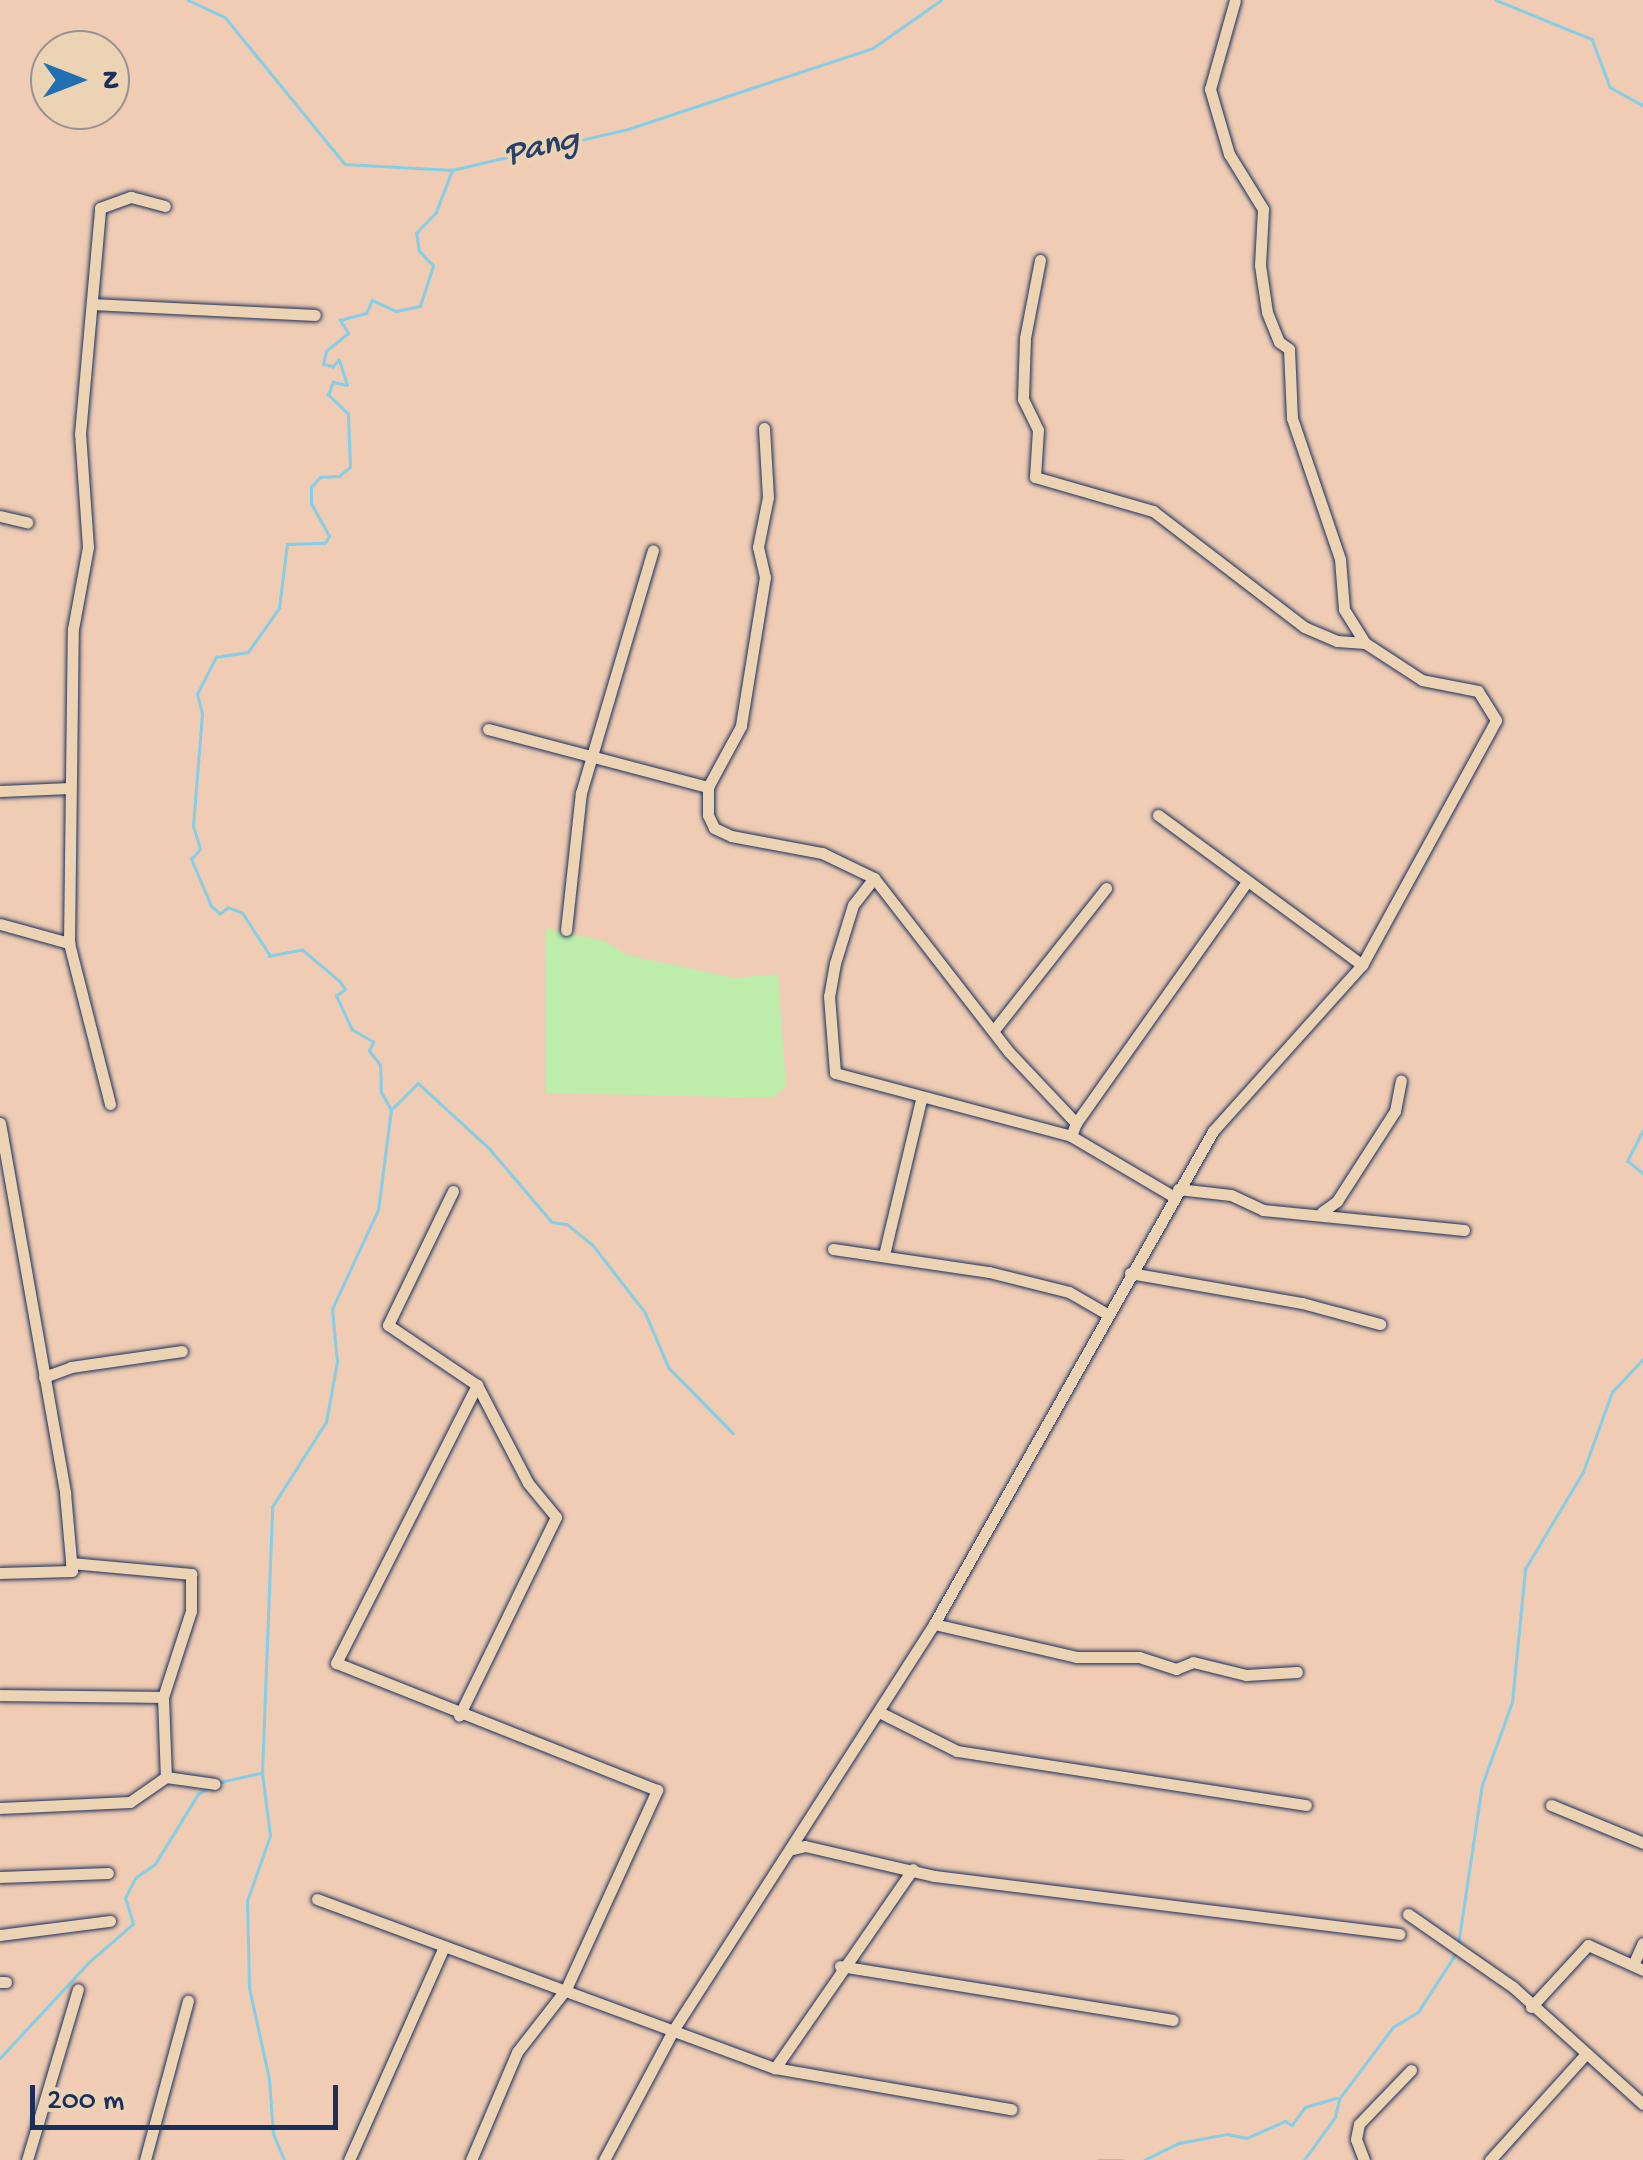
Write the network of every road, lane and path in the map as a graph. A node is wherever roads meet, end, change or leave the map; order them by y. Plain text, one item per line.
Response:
1 (1235, 0) edge
2 (165, 206) dead end
3 (1040, 260) dead end
4 (92, 304) junction
5 (315, 314) dead end
6 (764, 428) dead end
7 (0, 516) edge
8 (27, 522) dead end
9 (653, 550) dead end
10 (1365, 642) junction
11 (488, 730) dead end
12 (593, 758) junction
13 (708, 787) junction
14 (70, 788) junction
15 (0, 791) edge
16 (1158, 815) dead end
17 (874, 878) junction
18 (1246, 883) junction
19 (1106, 888) dead end
20 (0, 924) edge
21 (566, 930) dead end
22 (69, 943) junction
23 (1362, 966) junction
24 (994, 1030) junction
25 (1401, 1082) dead end
26 (922, 1100) junction
27 (110, 1104) dead end
28 (0, 1123) edge
29 (1076, 1123) junction
30 (1071, 1136) junction
31 (453, 1191) dead end
32 (1175, 1192) junction
33 (1322, 1212) junction
34 (1464, 1230) dead end
35 (833, 1249) dead end
36 (884, 1255) junction
37 (1130, 1273) junction
38 (1107, 1314) junction
39 (1380, 1324) dead end
40 (182, 1352) dead end
41 (44, 1377) junction
42 (476, 1385) junction
43 (71, 1563) junction
44 (0, 1574) edge
45 (934, 1624) junction
46 (1297, 1672) dead end
47 (0, 1696) edge
48 (163, 1697) junction
49 (881, 1713) junction
50 (459, 1716) junction
51 (166, 1777) junction
52 (215, 1784) dead end
53 (1306, 1805) dead end
54 (1551, 1805) dead end
55 (0, 1808) edge
56 (1643, 1843) edge
57 (793, 1850) junction
58 (913, 1869) junction
59 (108, 1873) dead end
60 (0, 1877) edge
61 (317, 1899) dead end
62 (1408, 1914) dead end
63 (110, 1921) dead end
64 (1399, 1934) dead end
65 (0, 1935) edge
66 (1643, 1943) edge
67 (444, 1947) junction
68 (840, 1966) junction
69 (1638, 1968) edge
70 (78, 1989) dead end
71 (566, 1989) junction
72 (188, 2002) dead end
73 (1531, 2007) junction
74 (1173, 2020) dead end
75 (674, 2030) junction
76 (1584, 2056) junction
77 (774, 2068) junction
78 (1411, 2070) dead end
79 (1643, 2104) edge
80 (1011, 2109) dead end
81 (27, 2160) edge
82 (145, 2160) edge
83 (349, 2160) edge
84 (470, 2160) edge
85 (604, 2160) edge
86 (1364, 2160) edge
87 (1490, 2160) edge

1 - 10 street
2 - 4 street
3 - 10 street
4 - 5 street
4 - 14 street
6 - 13 street
7 - 8 street
9 - 12 street
10 - 23 street
11 - 12 street
12 - 13 street
12 - 21 street
13 - 17 street
14 - 15 street
14 - 22 street
16 - 18 street
17 - 24 street
17 - 26 street
18 - 23 street
18 - 29 street
19 - 24 street
20 - 22 street
22 - 27 street
23 - 32 street
24 - 29 street
25 - 33 street
26 - 30 street
26 - 36 street
28 - 41 street
29 - 30 street
30 - 32 street
31 - 42 street
32 - 33 street
32 - 37 street
33 - 34 street
35 - 36 street
36 - 38 street
37 - 38 street
37 - 39 street
38 - 45 street
40 - 41 street
41 - 43 street
42 - 50 street
42 - 50 street
43 - 44 street
43 - 48 street
45 - 46 street
45 - 49 street
47 - 48 street
48 - 51 street
49 - 53 street
49 - 57 street
50 - 71 street
51 - 52 street
51 - 55 street
54 - 56 street
57 - 58 street
57 - 75 street
58 - 64 street
58 - 68 street
59 - 60 street
61 - 67 street
62 - 73 street
63 - 65 street
66 - 69 street
67 - 71 street
67 - 83 street
68 - 74 street
68 - 77 street
69 - 73 street
70 - 81 street
71 - 75 street
71 - 84 street
72 - 82 street
73 - 76 street
75 - 77 street
75 - 85 street
76 - 79 street
76 - 87 street
77 - 80 street
78 - 86 street

